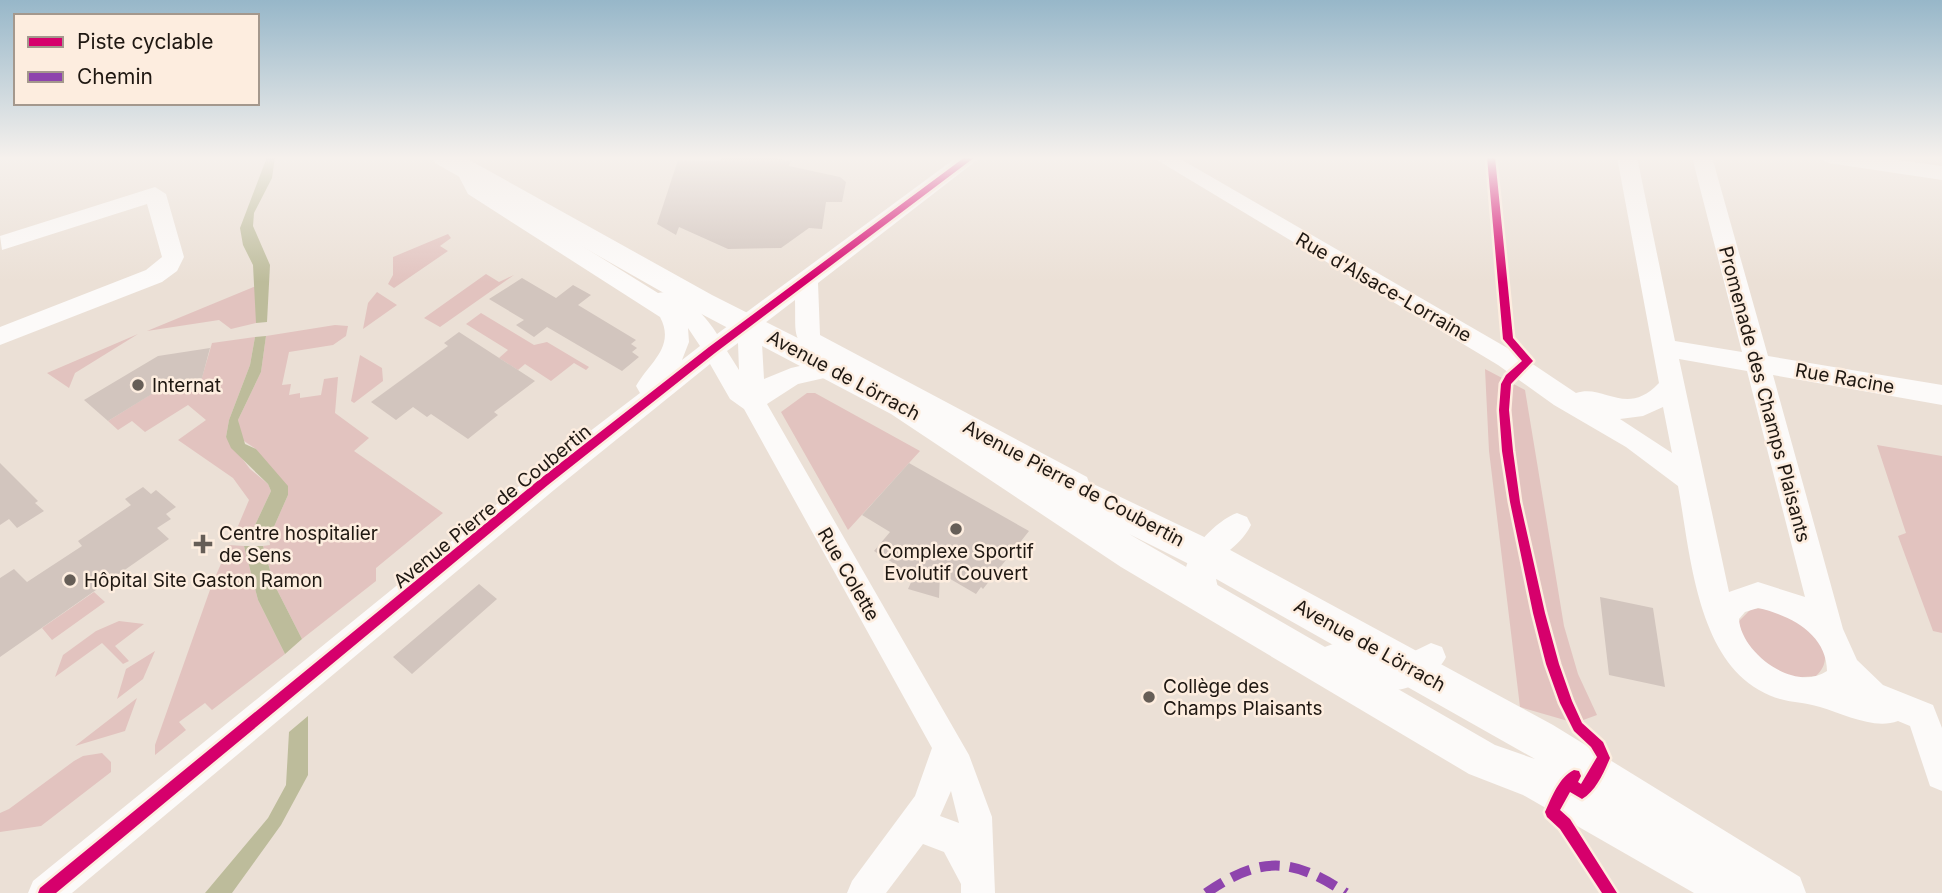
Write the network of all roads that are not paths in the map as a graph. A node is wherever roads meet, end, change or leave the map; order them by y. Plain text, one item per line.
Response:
1 (140, 199) edge
2 (156, 199) edge
3 (491, 199) edge
4 (513, 199) edge
5 (915, 199) edge
6 (1233, 199) edge
7 (1635, 199) edge
8 (1713, 199) edge
9 (1, 243) edge
10 (606, 250) junction
11 (806, 279) junction
12 (749, 325) junction
13 (0, 336) edge
14 (1665, 348) junction
15 (712, 350) junction
16 (1757, 363) junction
17 (833, 368) junction
18 (1533, 375) junction
19 (1671, 386) junction
20 (1942, 395) edge
21 (753, 402) junction
22 (939, 427) junction
23 (1691, 481) junction
24 (544, 482) junction
25 (1237, 525) dead end
26 (1208, 556) junction
27 (1211, 600) junction
28 (1724, 630) junction
29 (1829, 631) junction
30 (1421, 663) junction
31 (1843, 667) junction
32 (301, 684) joint
33 (1819, 692) junction
34 (1932, 718) edge
35 (948, 746) junction
36 (1942, 775) edge
37 (917, 825) junction
38 (978, 888) edge
39 (45, 893) edge
40 (864, 893) edge
41 (1737, 893) edge
42 (1784, 893) edge

1 - 9 street
2 - 13 street
3 - 24 street, Avenue Pierre de Coubertin
4 - 10 main road, Avenue de Lörrach
5 - 11 street, Avenue Pierre de Coubertin
6 - 18 street, Rue d'Alsace-Lorraine
7 - 14 street
8 - 16 street, Promenade des Champs Plaisants
10 - 12 main road, Avenue de Lörrach
10 - 15 street, Rue Colette
11 - 12 street, Avenue Pierre de Coubertin
11 - 26 street, Avenue Pierre de Coubertin
12 - 15 street, Avenue Pierre de Coubertin
12 - 17 main road, Avenue de Lörrach
12 - 21 street, Rue Colette
14 - 16 street, Rue Racine
14 - 19 street
15 - 21 street, Rue Colette
15 - 24 street, Avenue Pierre de Coubertin
16 - 20 street, Rue Racine
16 - 29 street, Promenade des Champs Plaisants
17 - 21 street
17 - 22 main road, Avenue de Lörrach
18 - 19 street, Rue d'Alsace-Lorraine
18 - 23 street, Rue d'Alsace-Lorraine
19 - 23 street
21 - 35 street, Rue Colette
22 - 26 main road, Avenue de Lörrach
22 - 27 main road, Avenue de Lörrach
23 - 28 street
24 - 32 street, Avenue Pierre de Coubertin
25 - 26 street
26 - 27 street
26 - 30 main road, Avenue de Lörrach
27 - 30 street
27 - 41 main road, Avenue de Lörrach
28 - 29 street, Promenade des Champs Plaisants
28 - 33 street
29 - 31 street, Promenade des Champs Plaisants
30 - 42 main road, Avenue de Lörrach
31 - 33 street
31 - 34 street, Promenade des Champs Plaisants
32 - 39 street, Avenue Pierre de Coubertin
33 - 34 street
34 - 36 street
35 - 37 street
35 - 38 street, Rue Colette
37 - 38 street
37 - 40 street

